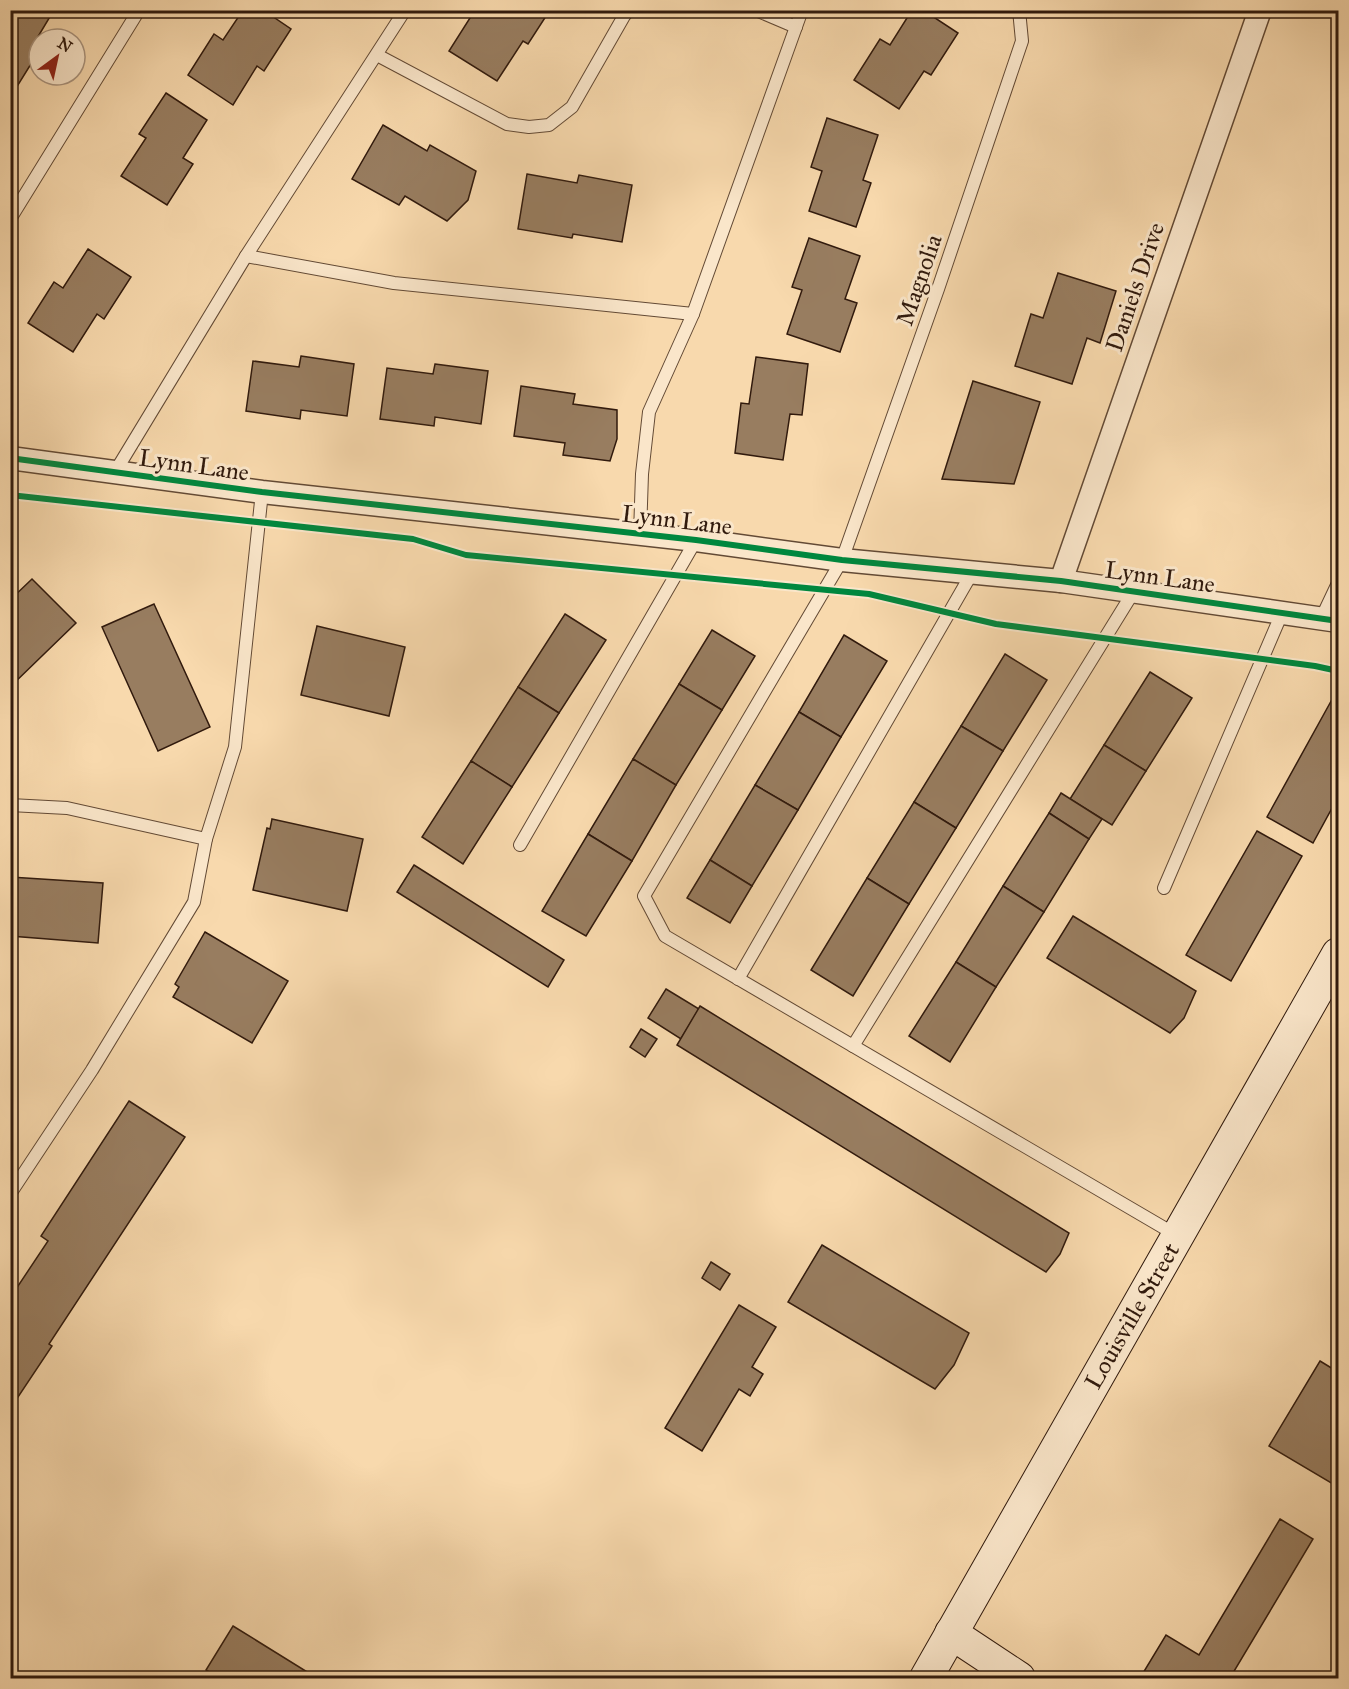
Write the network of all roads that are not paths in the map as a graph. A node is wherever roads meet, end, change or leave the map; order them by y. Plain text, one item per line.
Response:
1 (140, 10) edge
2 (405, 10) edge
3 (629, 10) edge
4 (756, 10) edge
5 (802, 10) edge
6 (1018, 10) edge
7 (1260, 10) edge
8 (796, 27) junction
9 (377, 54) junction
10 (10, 219) edge
11 (246, 256) junction
12 (693, 315) junction
13 (10, 458) edge
14 (115, 472) junction
15 (261, 492) junction
16 (640, 534) junction
17 (696, 540) junction
18 (842, 560) junction
19 (972, 573) junction
20 (1061, 581) junction
21 (1338, 583) edge
22 (1134, 591) junction
23 (1282, 613) junction
24 (1330, 620) edge
25 (10, 805) edge
26 (206, 839) junction
27 (520, 845) dead end
28 (1164, 888) dead end
29 (1338, 954) edge
30 (738, 979) junction
31 (853, 1046) junction
32 (10, 1194) edge
33 (1178, 1236) junction
34 (951, 1634) junction
35 (926, 1678) edge
36 (1019, 1678) edge

1 - 10 lane
2 - 9 lane
3 - 9 lane
4 - 8 lane
5 - 8 lane
6 - 18 lane, Magnolia
7 - 20 street, Daniels Drive
8 - 12 lane
9 - 11 lane
11 - 12 lane
11 - 14 lane
12 - 16 lane
13 - 14 street, Lynn Lane
14 - 15 street, Lynn Lane
15 - 16 street, Lynn Lane
15 - 26 lane
16 - 17 street, Lynn Lane
17 - 18 street, Lynn Lane
17 - 27 lane
18 - 19 street, Lynn Lane
18 - 30 lane, Magnolia
19 - 20 street, Lynn Lane
19 - 30 lane
20 - 22 street, Lynn Lane
21 - 24 lane
22 - 23 street, Lynn Lane
22 - 31 lane
23 - 24 street, Lynn Lane
23 - 28 lane
25 - 26 lane
26 - 32 lane
29 - 33 main road, Louisville Street
30 - 31 lane
31 - 33 lane
33 - 34 main road, Louisville Street
34 - 35 main road, Louisville Street
34 - 36 main road

